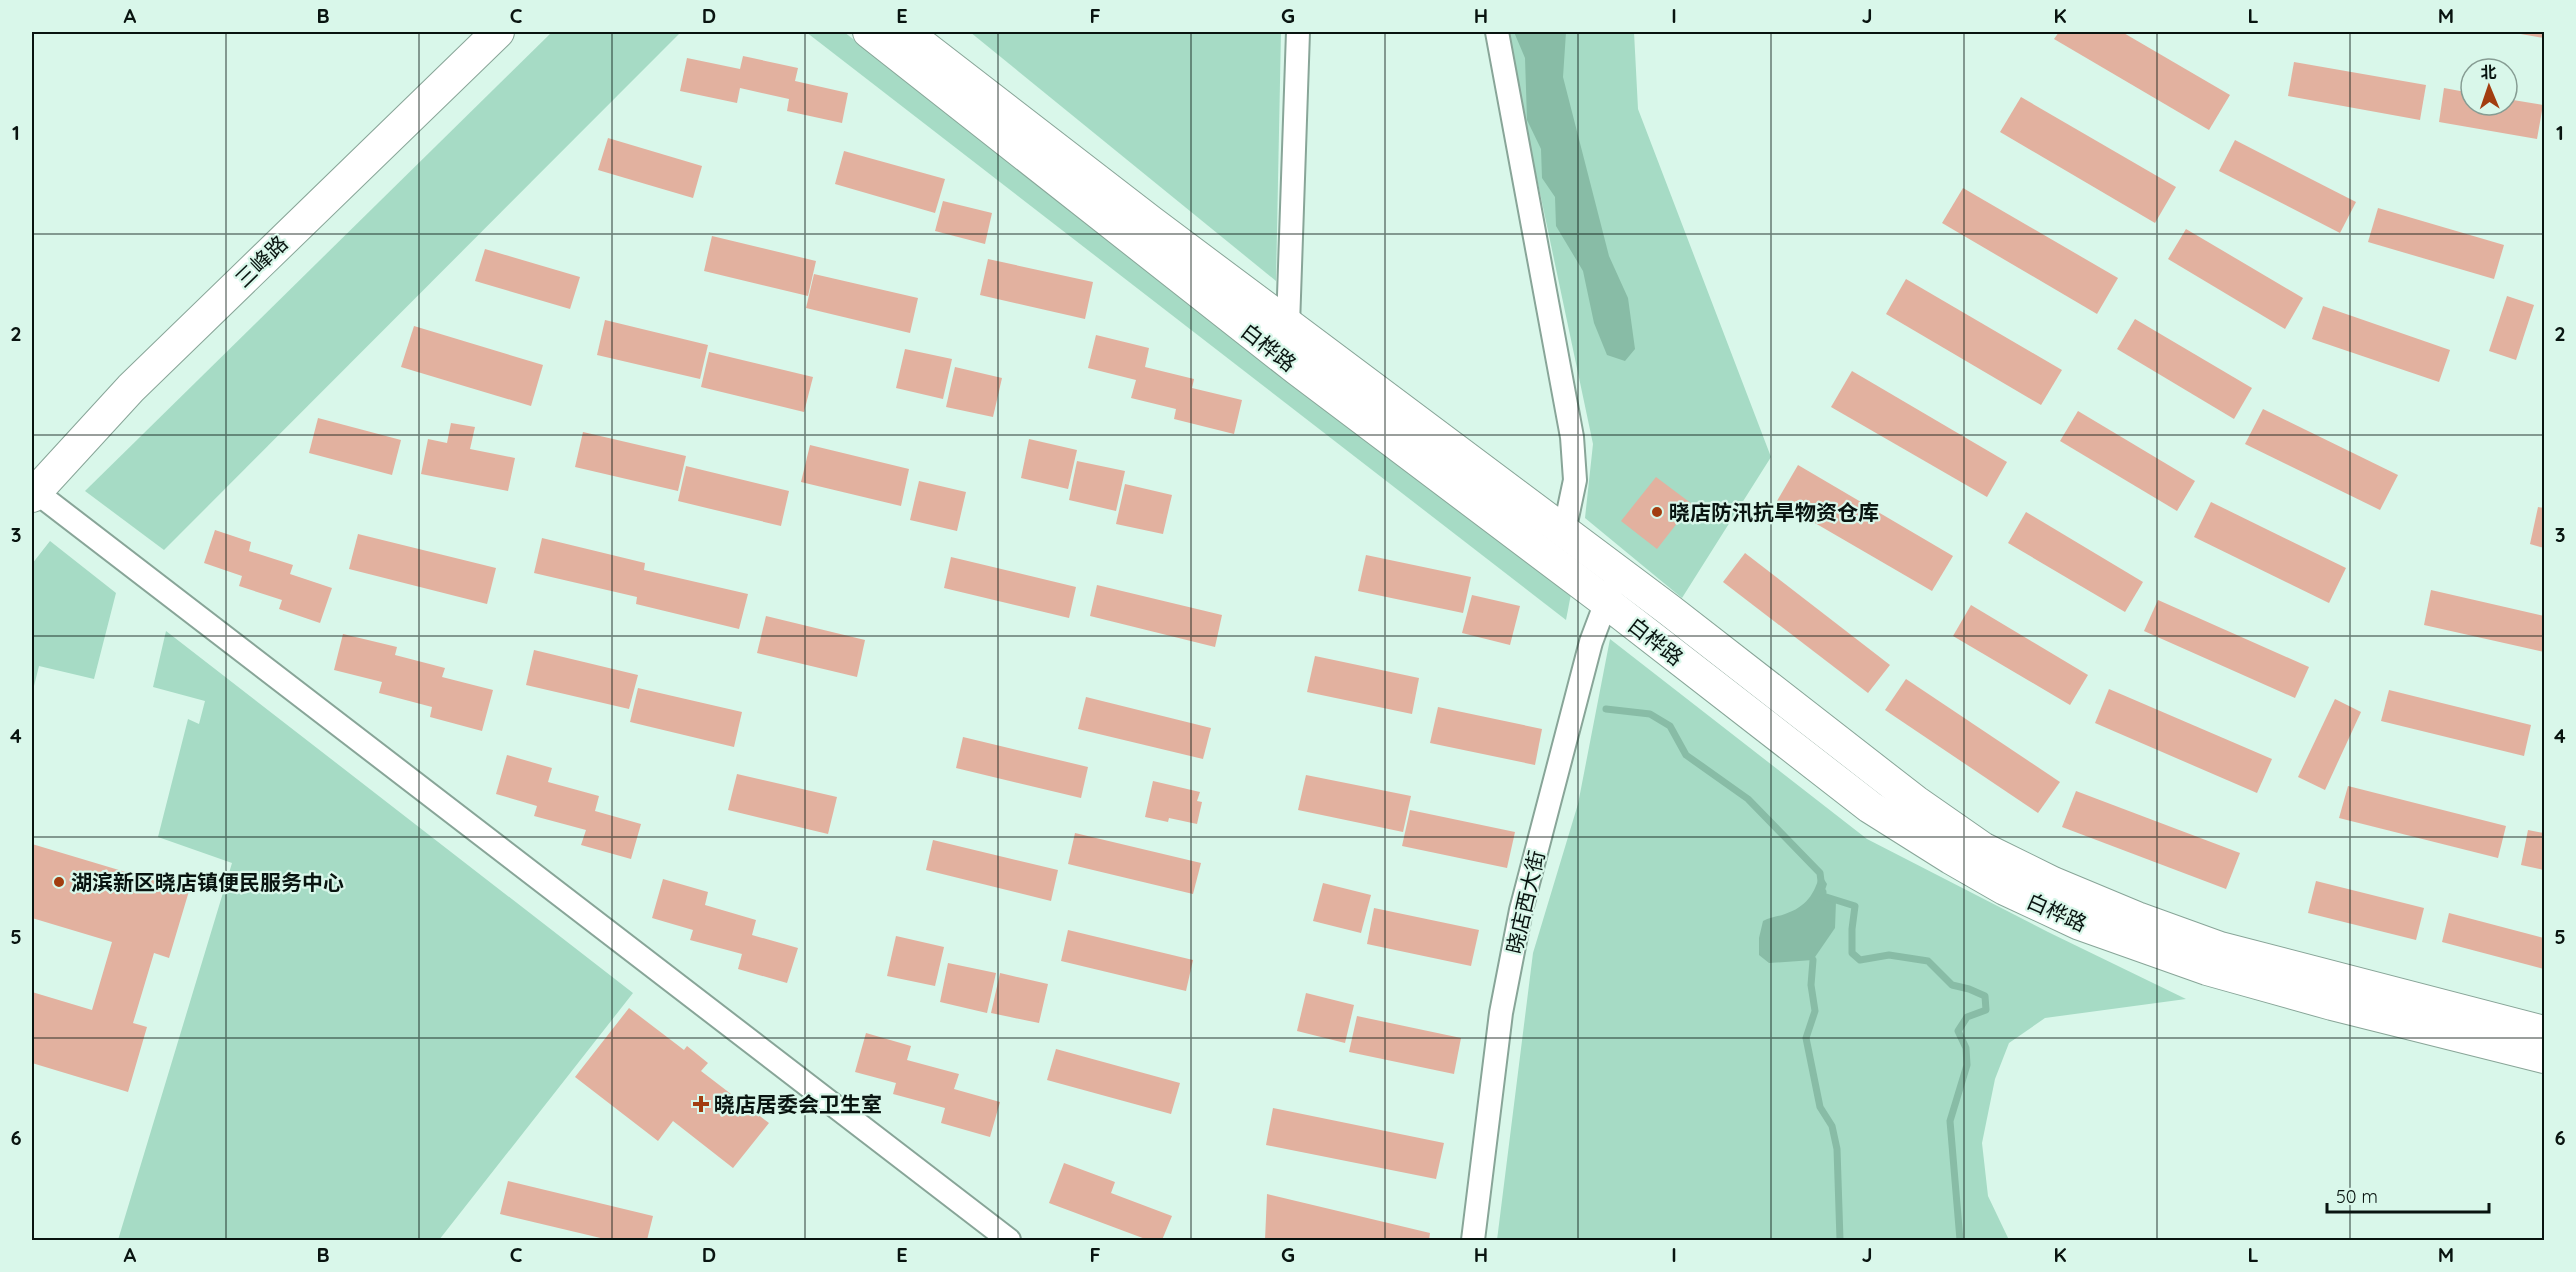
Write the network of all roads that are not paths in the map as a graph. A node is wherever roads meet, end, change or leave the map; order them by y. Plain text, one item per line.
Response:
1 (498, 32) edge
2 (869, 32) edge
3 (905, 32) edge
4 (1298, 32) edge
5 (1497, 32) edge
6 (1288, 325) junction
7 (34, 494) edge
8 (1564, 532) junction
9 (1618, 572) junction
10 (1606, 602) junction
11 (2544, 1032) edge
12 (2544, 1058) edge
13 (1009, 1240) edge
14 (1473, 1240) edge

1 - 7 street, 三峰路
2 - 10 street, 白桦路
3 - 6 street, 白桦路
4 - 6 street
5 - 8 street
6 - 8 street, 白桦路
7 - 13 street
8 - 9 street, 白桦路
9 - 10 street, 晓店西大街
9 - 11 street, 白桦路
10 - 12 street, 白桦路
10 - 14 street, 晓店西大街

